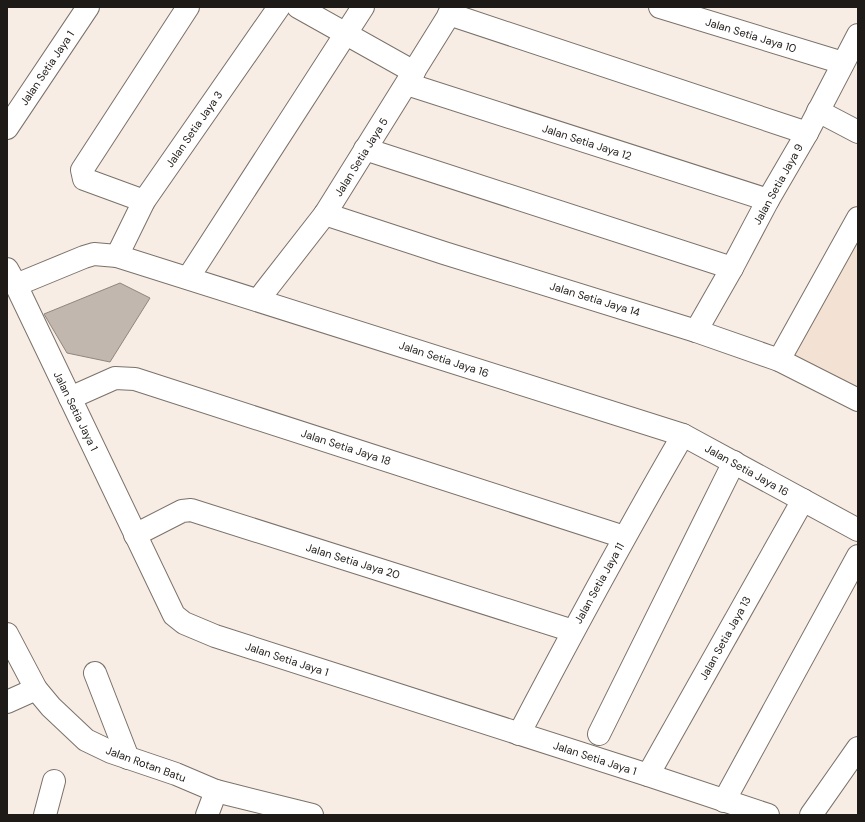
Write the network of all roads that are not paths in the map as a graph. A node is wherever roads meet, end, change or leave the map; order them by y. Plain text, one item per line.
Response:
1 (88, 7) edge
2 (188, 7) edge
3 (279, 7) edge
4 (298, 7) edge
5 (363, 7) edge
6 (660, 7) edge
7 (452, 11) edge
8 (346, 34) junction
9 (858, 36) edge
10 (843, 63) junction
11 (410, 78) junction
12 (818, 110) junction
13 (7, 128) edge
14 (858, 132) edge
15 (807, 133) junction
16 (365, 149) junction
17 (768, 200) junction
18 (144, 201) junction
19 (325, 214) junction
20 (858, 218) edge
21 (116, 256) junction
22 (732, 268) junction
23 (12, 277) edge
24 (188, 278) junction
25 (258, 300) junction
26 (696, 331) junction
27 (779, 360) junction
28 (70, 398) junction
29 (858, 400) edge
30 (683, 434) junction
31 (734, 462) junction
32 (803, 500) junction
33 (858, 530) edge
34 (135, 535) junction
35 (624, 537) junction
36 (858, 556) edge
37 (573, 631) junction
38 (7, 634) edge
39 (95, 673) dead end
40 (36, 689) junction
41 (7, 702) edge
42 (519, 734) junction
43 (599, 734) dead end
44 (858, 748) edge
45 (128, 758) junction
46 (648, 775) junction
47 (54, 781) dead end
48 (216, 791) junction
49 (724, 801) junction
50 (45, 815) edge
51 (207, 815) edge
52 (312, 815) edge
53 (768, 815) edge
54 (811, 815) edge

1 - 13 street, Jalan Setia Jaya 1
2 - 18 street
3 - 18 street, Jalan Setia Jaya 3
4 - 8 street, Jalan Setia Jaya 12
5 - 8 street
6 - 10 street, Jalan Setia Jaya 10
7 - 11 street, Jalan Setia Jaya 5
7 - 15 street
8 - 11 street, Jalan Setia Jaya 12
8 - 24 street
9 - 10 street, Jalan Setia Jaya 9
10 - 12 street, Jalan Setia Jaya 9
11 - 16 street, Jalan Setia Jaya 5
11 - 17 street, Jalan Setia Jaya 12
12 - 14 street
12 - 15 street, Jalan Setia Jaya 9
15 - 17 street, Jalan Setia Jaya 9
16 - 19 street, Jalan Setia Jaya 5
16 - 22 street
17 - 22 street, Jalan Setia Jaya 9
18 - 21 street, Jalan Setia Jaya 3
19 - 25 street, Jalan Setia Jaya 5
19 - 26 street, Jalan Setia Jaya 14
20 - 27 street
21 - 23 street, Jalan Setia Jaya 16
21 - 24 street, Jalan Setia Jaya 16
22 - 26 street, Jalan Setia Jaya 9
23 - 28 street, Jalan Setia Jaya 1
24 - 25 street, Jalan Setia Jaya 16
25 - 30 street, Jalan Setia Jaya 16
26 - 27 street, Jalan Setia Jaya 14
27 - 29 street, Jalan Setia Jaya 14
28 - 34 street, Jalan Setia Jaya 1
28 - 35 street, Jalan Setia Jaya 18
30 - 31 street, Jalan Setia Jaya 16
30 - 35 street, Jalan Setia Jaya 11
31 - 32 street, Jalan Setia Jaya 16
31 - 43 street
32 - 33 street, Jalan Setia Jaya 16
32 - 46 street, Jalan Setia Jaya 13
34 - 37 street, Jalan Setia Jaya 20
34 - 42 street, Jalan Setia Jaya 1
35 - 37 street, Jalan Setia Jaya 11
36 - 49 street
37 - 42 street, Jalan Setia Jaya 11
38 - 40 street, Jalan Rotan Batu
39 - 45 street
40 - 41 street
40 - 45 street, Jalan Rotan Batu
42 - 46 street, Jalan Setia Jaya 1
44 - 54 street
45 - 48 street, Jalan Rotan Batu
46 - 49 street, Jalan Setia Jaya 1
47 - 50 street
48 - 51 street
48 - 52 street, Jalan Rotan Batu
49 - 53 street, Jalan Setia Jaya 1

